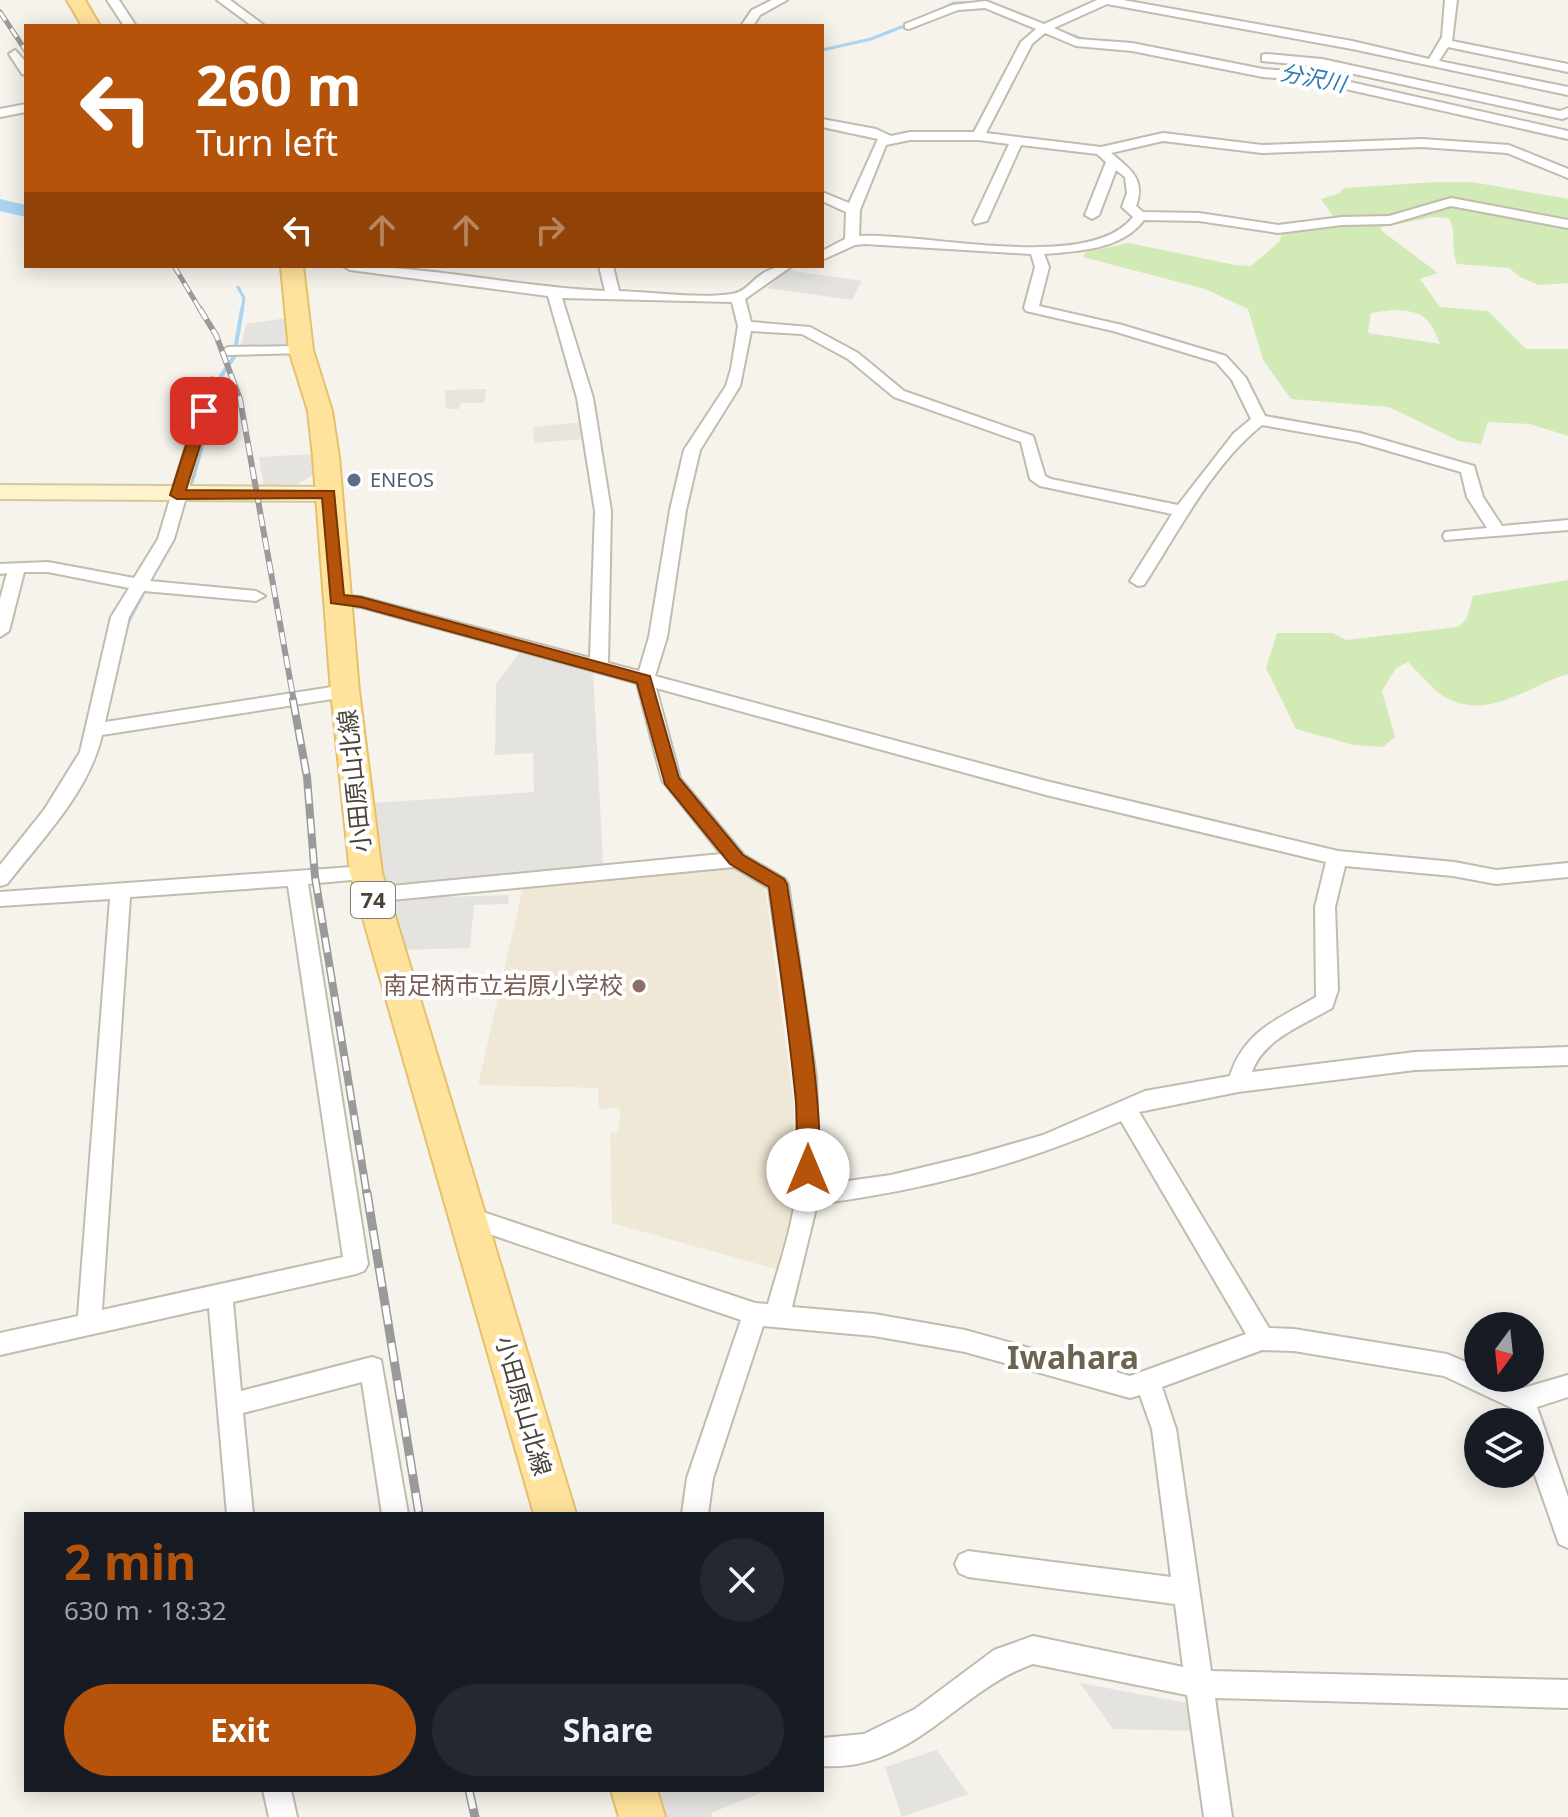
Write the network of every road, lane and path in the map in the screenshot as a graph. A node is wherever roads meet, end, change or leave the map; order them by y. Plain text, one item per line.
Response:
1 (76, 0) edge
2 (113, 0) edge
3 (223, 0) edge
4 (781, 0) edge
5 (1106, 0) edge
6 (1451, 0) edge
7 (90, 24) edge
8 (129, 24) edge
9 (256, 24) edge
10 (748, 24) edge
11 (909, 26) dead end
12 (1043, 29) junction
13 (1445, 43) junction
14 (15, 54) dead end
15 (1266, 58) dead end
16 (1432, 63) junction
17 (24, 68) edge
18 (1568, 68) edge
19 (1568, 91) edge
20 (24, 108) edge
21 (1568, 112) edge
22 (0, 113) edge
23 (824, 123) edge
24 (1568, 135) edge
25 (978, 136) junction
26 (887, 139) junction
27 (1017, 140) junction
28 (1101, 151) junction
29 (1113, 160) junction
30 (1568, 174) edge
31 (824, 197) edge
32 (853, 210) junction
33 (1092, 215) dead end
34 (1140, 216) junction
35 (980, 221) dead end
36 (1568, 224) edge
37 (852, 241) junction
38 (1036, 250) junction
39 (824, 255) edge
40 (292, 268) edge
41 (365, 268) edge
42 (606, 268) edge
43 (781, 268) edge
44 (554, 293) junction
45 (613, 297) junction
46 (738, 298) junction
47 (745, 326) junction
48 (301, 350) junction
49 (228, 351) dead end
50 (212, 382) dead end
51 (1259, 420) junction
52 (0, 492) edge
53 (329, 494) junction
54 (177, 495) junction
55 (1182, 511) junction
56 (1568, 525) edge
57 (1498, 532) junction
58 (1451, 536) dead end
59 (9, 568) edge
60 (1138, 581) dead end
61 (140, 585) junction
62 (256, 596) dead end
63 (337, 600) junction
64 (0, 631) edge
65 (599, 667) junction
66 (645, 680) junction
67 (345, 691) junction
68 (93, 730) junction
69 (1338, 858) junction
70 (737, 860) junction
71 (1568, 870) edge
72 (297, 878) junction
73 (368, 884) junction
74 (121, 890) junction
75 (0, 898) edge
76 (1568, 1056) edge
77 (1238, 1083) junction
78 (1125, 1108) junction
79 (806, 1196) junction
80 (468, 1217) junction
81 (220, 1293) junction
82 (766, 1315) junction
83 (89, 1322) junction
84 (1262, 1339) junction
85 (0, 1344) edge
86 (1148, 1381) junction
87 (1568, 1386) edge
88 (1522, 1400) junction
89 (231, 1405) junction
90 (240, 1512) edge
91 (395, 1512) edge
92 (554, 1512) edge
93 (695, 1512) edge
94 (1568, 1535) edge
95 (968, 1564) dead end
96 (1187, 1592) junction
97 (1200, 1684) junction
98 (1568, 1694) edge
99 (824, 1752) edge
100 (277, 1792) edge
101 (635, 1792) edge
102 (283, 1817) edge
103 (642, 1817) edge
104 (1218, 1817) edge

1 - 7 main road
2 - 8 street
3 - 9 street
4 - 10 street
5 - 12 street
5 - 16 street
6 - 13 street
11 - 12 street
12 - 24 street
12 - 25 street
13 - 16 street
13 - 18 street
14 - 17 street
15 - 21 street
16 - 19 street
20 - 22 street
23 - 26 street
25 - 26 street
25 - 27 street
26 - 32 street
27 - 28 street
27 - 35 street
28 - 29 street
28 - 30 street
29 - 33 street
29 - 34 street
31 - 32 street
32 - 37 street
34 - 36 street
34 - 38 street
37 - 38 street
37 - 39 street
38 - 51 street
40 - 48 main road, 小田原山北線 / 74
41 - 44 street
42 - 45 street
43 - 46 street
44 - 45 street
44 - 65 street
45 - 46 street
46 - 47 street
47 - 55 street
47 - 66 street
48 - 49 street
48 - 53 main road, 小田原山北線 / 74
50 - 54 street
51 - 55 street
51 - 57 street
52 - 54 main road
53 - 54 main road
53 - 63 main road, 小田原山北線 / 74
54 - 61 street
55 - 60 street
56 - 57 street
57 - 58 street
59 - 61 street
59 - 64 street
61 - 62 street
61 - 68 street
63 - 65 street
63 - 67 main road, 小田原山北線 / 74
65 - 66 street
66 - 69 street
66 - 70 street
67 - 68 street
67 - 73 main road, 小田原山北線 / 74
68 - 75 street
69 - 71 street
69 - 77 street
70 - 73 street
70 - 79 street
72 - 73 street
72 - 74 street
72 - 81 street
73 - 80 main road, 小田原山北線 / 74
74 - 75 street
74 - 83 street
76 - 77 street
77 - 78 street
78 - 79 street
78 - 84 street
79 - 82 street
80 - 82 street
80 - 92 main road, 小田原山北線 / 74
81 - 83 street
81 - 89 street
82 - 86 street
82 - 93 street
83 - 85 street
84 - 86 street
84 - 88 street
86 - 96 street
87 - 88 street
88 - 94 street
89 - 90 street
89 - 91 street
95 - 96 street
96 - 97 street
97 - 98 street
97 - 99 street
97 - 104 street
100 - 102 street
101 - 103 main road

